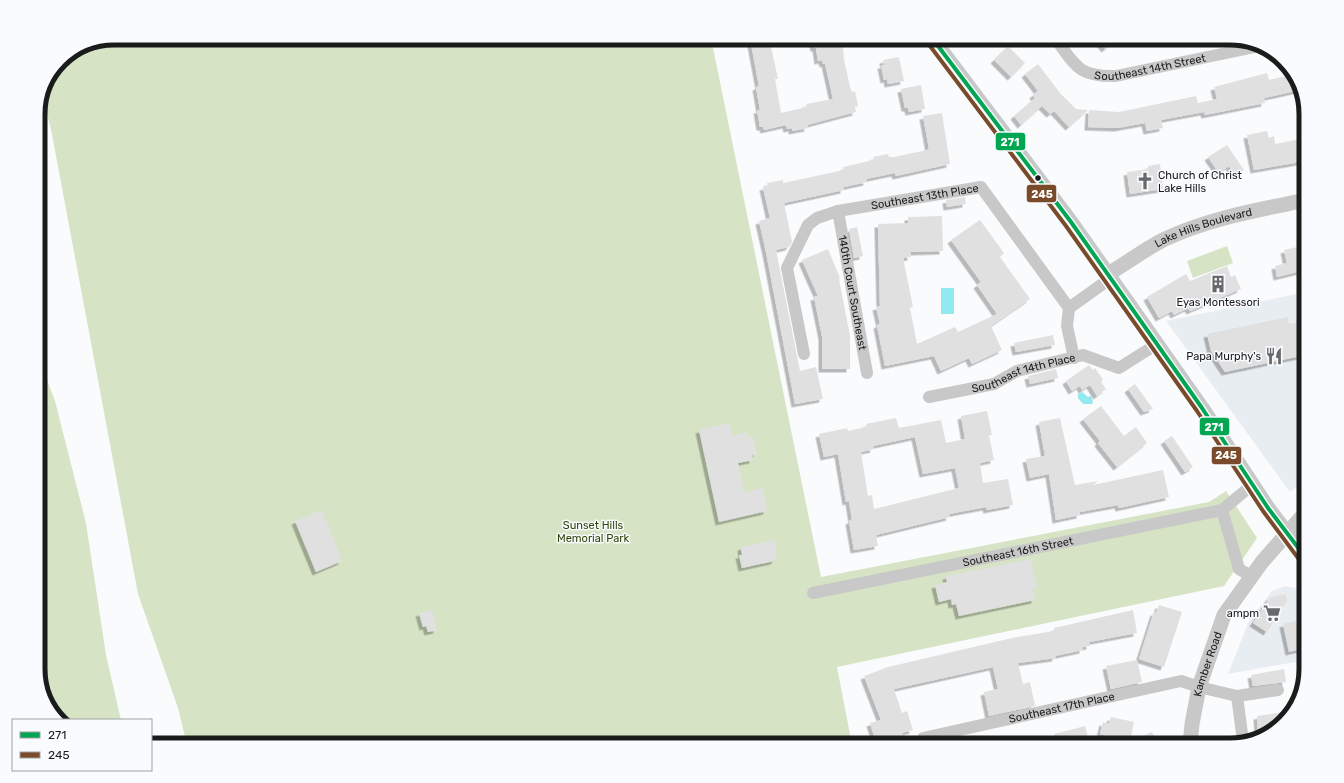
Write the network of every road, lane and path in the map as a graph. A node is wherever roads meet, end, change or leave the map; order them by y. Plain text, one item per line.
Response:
1 (937, 45) edge
2 (1060, 45) edge
3 (1251, 48) edge
4 (1299, 201) edge
5 (838, 211) junction
6 (1109, 276) junction
7 (1069, 308) junction
8 (1157, 344) junction
9 (804, 354) dead end
10 (1074, 358) junction
11 (867, 373) dead end
12 (929, 397) dead end
13 (1252, 485) junction
14 (1222, 510) junction
15 (1299, 519) edge
16 (1286, 532) junction
17 (1299, 549) edge
18 (1251, 576) junction
19 (813, 593) dead end
20 (1199, 687) junction
21 (1278, 690) dead end
22 (1237, 696) junction
23 (1242, 737) edge
24 (923, 738) dead end
25 (1191, 738) edge

1 - 6 street
2 - 3 street, Southeast 14th Street
4 - 6 street, Lake Hills Boulevard
5 - 7 street, Southeast 13th Place
5 - 9 street, Southeast 13th Place
5 - 11 street, 140th Court Southeast
6 - 7 street
6 - 8 street
7 - 10 street
8 - 10 street, Southeast 14th Place
8 - 13 street
10 - 12 street, Southeast 14th Place
13 - 14 street
13 - 16 street
14 - 18 street
14 - 19 street, Southeast 16th Street
15 - 16 street
16 - 17 street
16 - 18 street, Kamber Road
18 - 20 street, Kamber Road
20 - 22 street, Southeast 17th Place
20 - 24 street, Southeast 17th Place
20 - 25 street, Kamber Road
21 - 22 street
22 - 23 street

